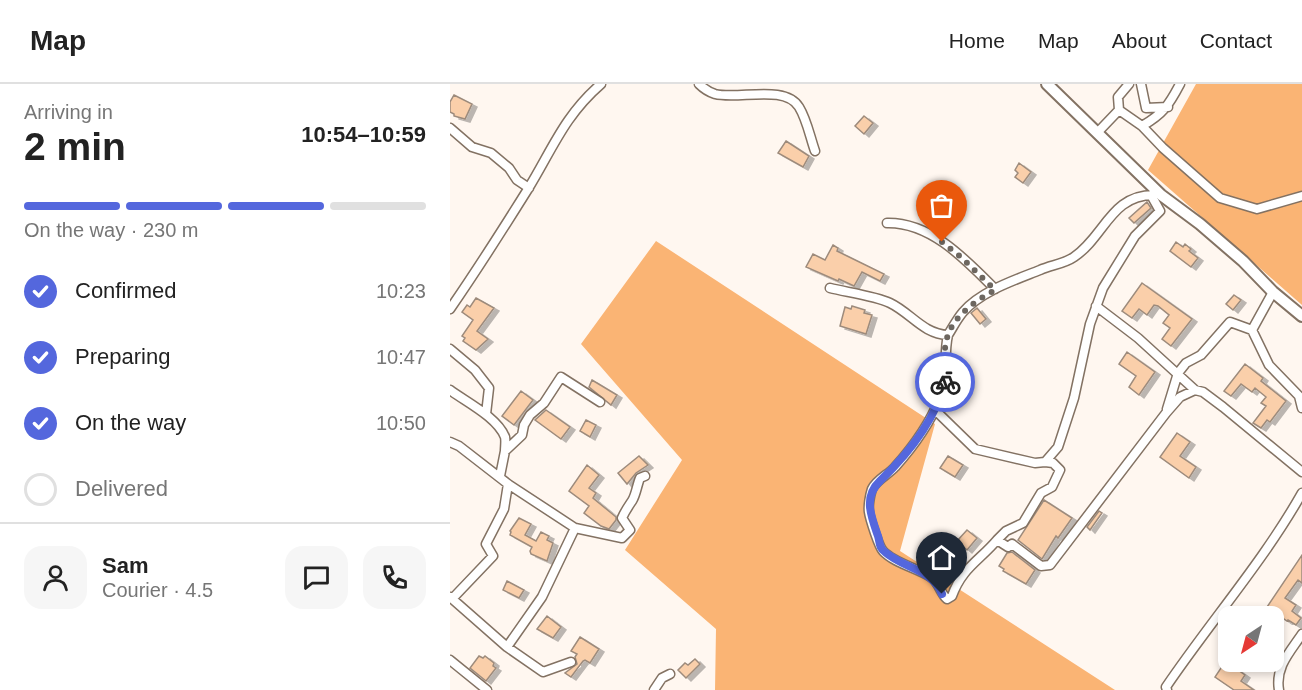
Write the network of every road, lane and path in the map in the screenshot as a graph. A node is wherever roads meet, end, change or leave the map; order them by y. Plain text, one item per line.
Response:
1 (600, 84) edge
2 (699, 84) edge
3 (1047, 84) edge
4 (1129, 84) edge
5 (1141, 84) edge
6 (1180, 84) edge
7 (1168, 107) junction
8 (1119, 110) junction
9 (1142, 126) junction
10 (450, 128) edge
11 (1097, 133) junction
12 (815, 151) dead end
13 (529, 188) junction
14 (1156, 195) junction
15 (1302, 196) edge
16 (887, 223) dead end
17 (830, 288) dead end
18 (995, 290) junction
19 (1273, 292) junction
20 (453, 297) edge
21 (1096, 306) junction
22 (450, 309) edge
23 (1302, 316) edge
24 (1252, 330) junction
25 (948, 335) junction
26 (450, 349) edge
27 (1178, 373) junction
28 (450, 390) edge
29 (1195, 390) junction
30 (1300, 398) edge
31 (600, 402) dead end
32 (1302, 408) edge
33 (935, 410) junction
34 (1166, 413) junction
35 (486, 414) junction
36 (450, 442) edge
37 (505, 452) junction
38 (1045, 462) junction
39 (1302, 472) edge
40 (500, 476) junction
41 (645, 476) dead end
42 (508, 484) junction
43 (1302, 493) edge
44 (575, 528) junction
45 (997, 540) junction
46 (451, 598) edge
47 (1302, 634) edge
48 (507, 647) junction
49 (450, 660) edge
50 (571, 662) dead end
51 (670, 674) dead end
52 (488, 690) edge
53 (654, 690) edge
54 (1167, 690) edge
55 (1279, 690) edge

1 - 13 street
2 - 12 street
3 - 11 main road
4 - 8 street
5 - 7 street
6 - 7 street
7 - 9 street
8 - 9 street
8 - 11 street
9 - 15 street
10 - 13 street
11 - 14 main road
13 - 20 street
14 - 18 street
14 - 19 main road
14 - 21 street
16 - 18 street
17 - 25 street
18 - 25 street
19 - 23 main road
19 - 24 street
20 - 22 street
21 - 27 street
21 - 38 street
24 - 27 street
24 - 30 street
25 - 33 street
26 - 35 street
27 - 29 street
27 - 34 street
28 - 35 street
29 - 34 street
29 - 39 street
30 - 32 street
31 - 37 street
33 - 38 street
33 - 45 street
34 - 45 street
35 - 37 street
36 - 40 street
37 - 40 street
38 - 45 street
40 - 42 street
41 - 44 street
42 - 44 street
42 - 46 street
43 - 54 street
44 - 48 street
46 - 48 street
47 - 55 street
48 - 50 street
49 - 52 street
51 - 53 street

